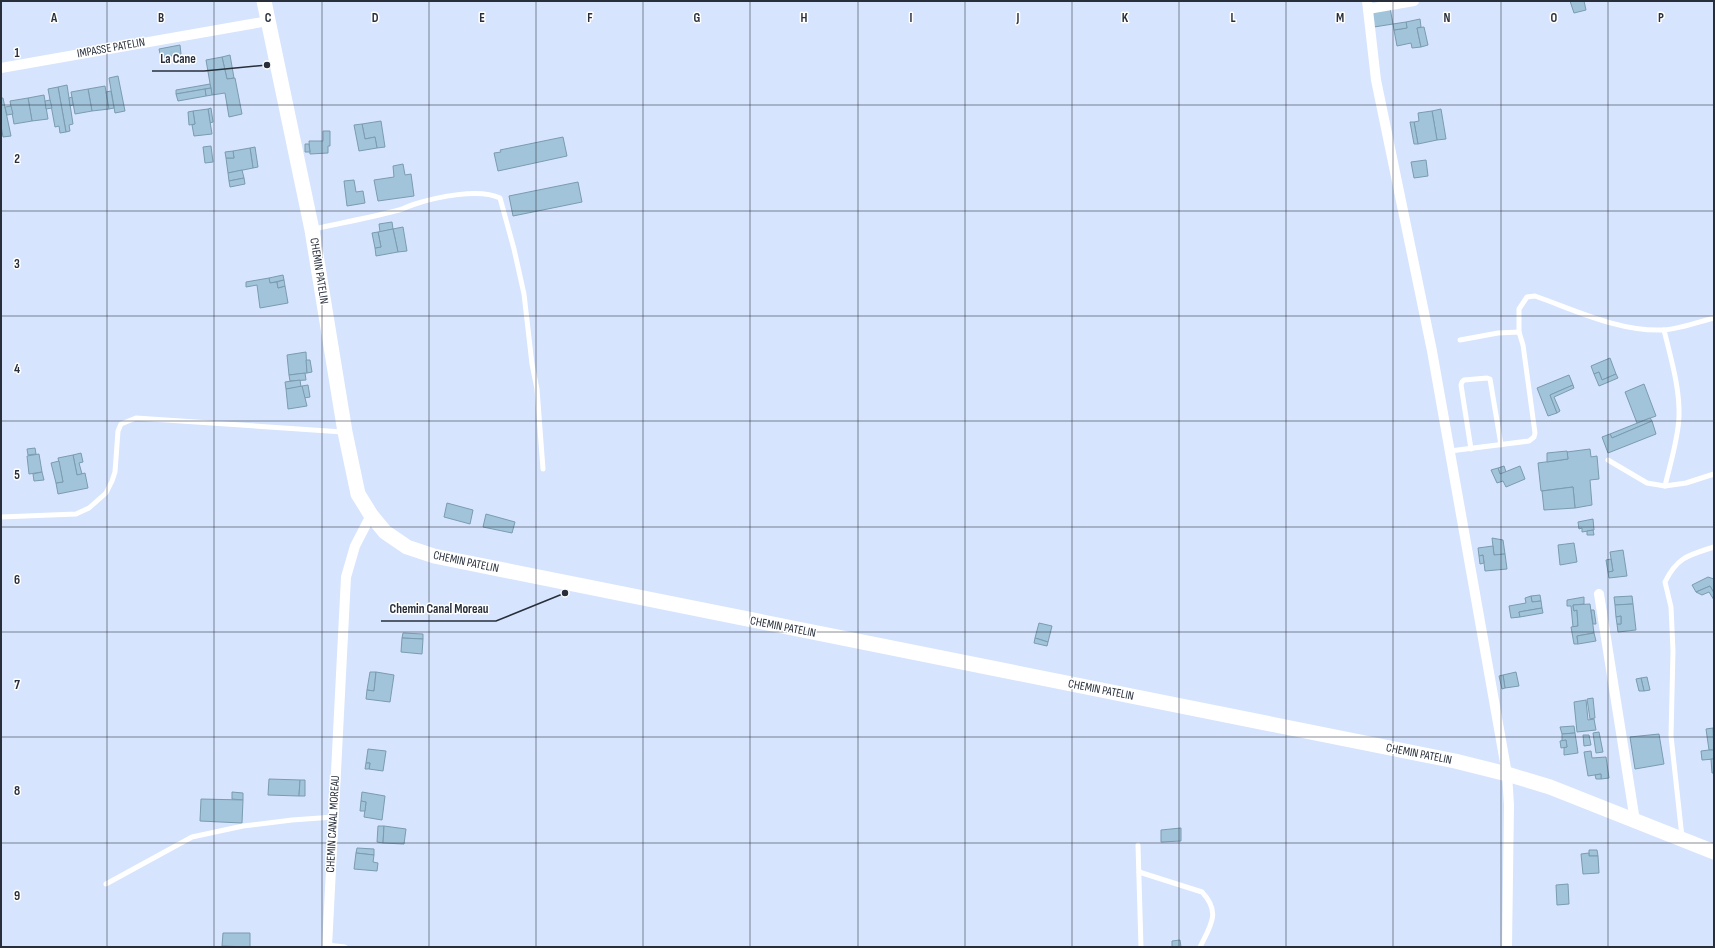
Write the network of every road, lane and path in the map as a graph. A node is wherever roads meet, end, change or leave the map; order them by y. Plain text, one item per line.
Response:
1 (264, 1) edge
2 (1414, 1) edge
3 (1368, 5) edge
4 (268, 21) junction
5 (1, 68) edge
6 (312, 230) junction
7 (1714, 318) edge
8 (1664, 330) junction
9 (1519, 332) junction
10 (1460, 340) dead end
11 (345, 432) junction
12 (1501, 445) junction
13 (1471, 449) junction
14 (1450, 451) junction
15 (1608, 460) dead end
16 (543, 469) dead end
17 (1714, 474) edge
18 (1665, 486) junction
19 (371, 515) junction
20 (1, 517) edge
21 (1714, 547) edge
22 (1599, 594) dead end
23 (1507, 774) junction
24 (334, 817) junction
25 (1635, 821) junction
26 (1683, 840) junction
27 (1138, 845) dead end
28 (1714, 852) edge
29 (1139, 872) junction
30 (106, 884) dead end
31 (327, 946) edge
32 (345, 947) edge
33 (1141, 947) edge
34 (1200, 947) edge
35 (1507, 947) edge

1 - 4 main road, CHEMIN PATELIN
2 - 3 street
3 - 14 street
4 - 5 street, IMPASSE PATELIN
4 - 6 main road, CHEMIN PATELIN
6 - 11 main road, CHEMIN PATELIN
6 - 16 lane
7 - 8 lane
8 - 9 lane
8 - 18 lane
9 - 10 lane
9 - 12 lane
11 - 19 main road, CHEMIN PATELIN
11 - 20 lane
12 - 13 lane
12 - 13 lane
13 - 14 lane
14 - 23 street
15 - 18 lane
17 - 18 lane
19 - 23 main road, CHEMIN PATELIN
19 - 24 street, CHEMIN CANAL MOREAU
21 - 26 lane
22 - 25 street
23 - 25 main road, CHEMIN PATELIN
23 - 35 street
24 - 30 lane
24 - 31 street, CHEMIN CANAL MOREAU
25 - 26 main road, CHEMIN PATELIN
26 - 28 main road, CHEMIN PATELIN
27 - 29 lane
29 - 33 lane
29 - 34 lane
31 - 32 lane

